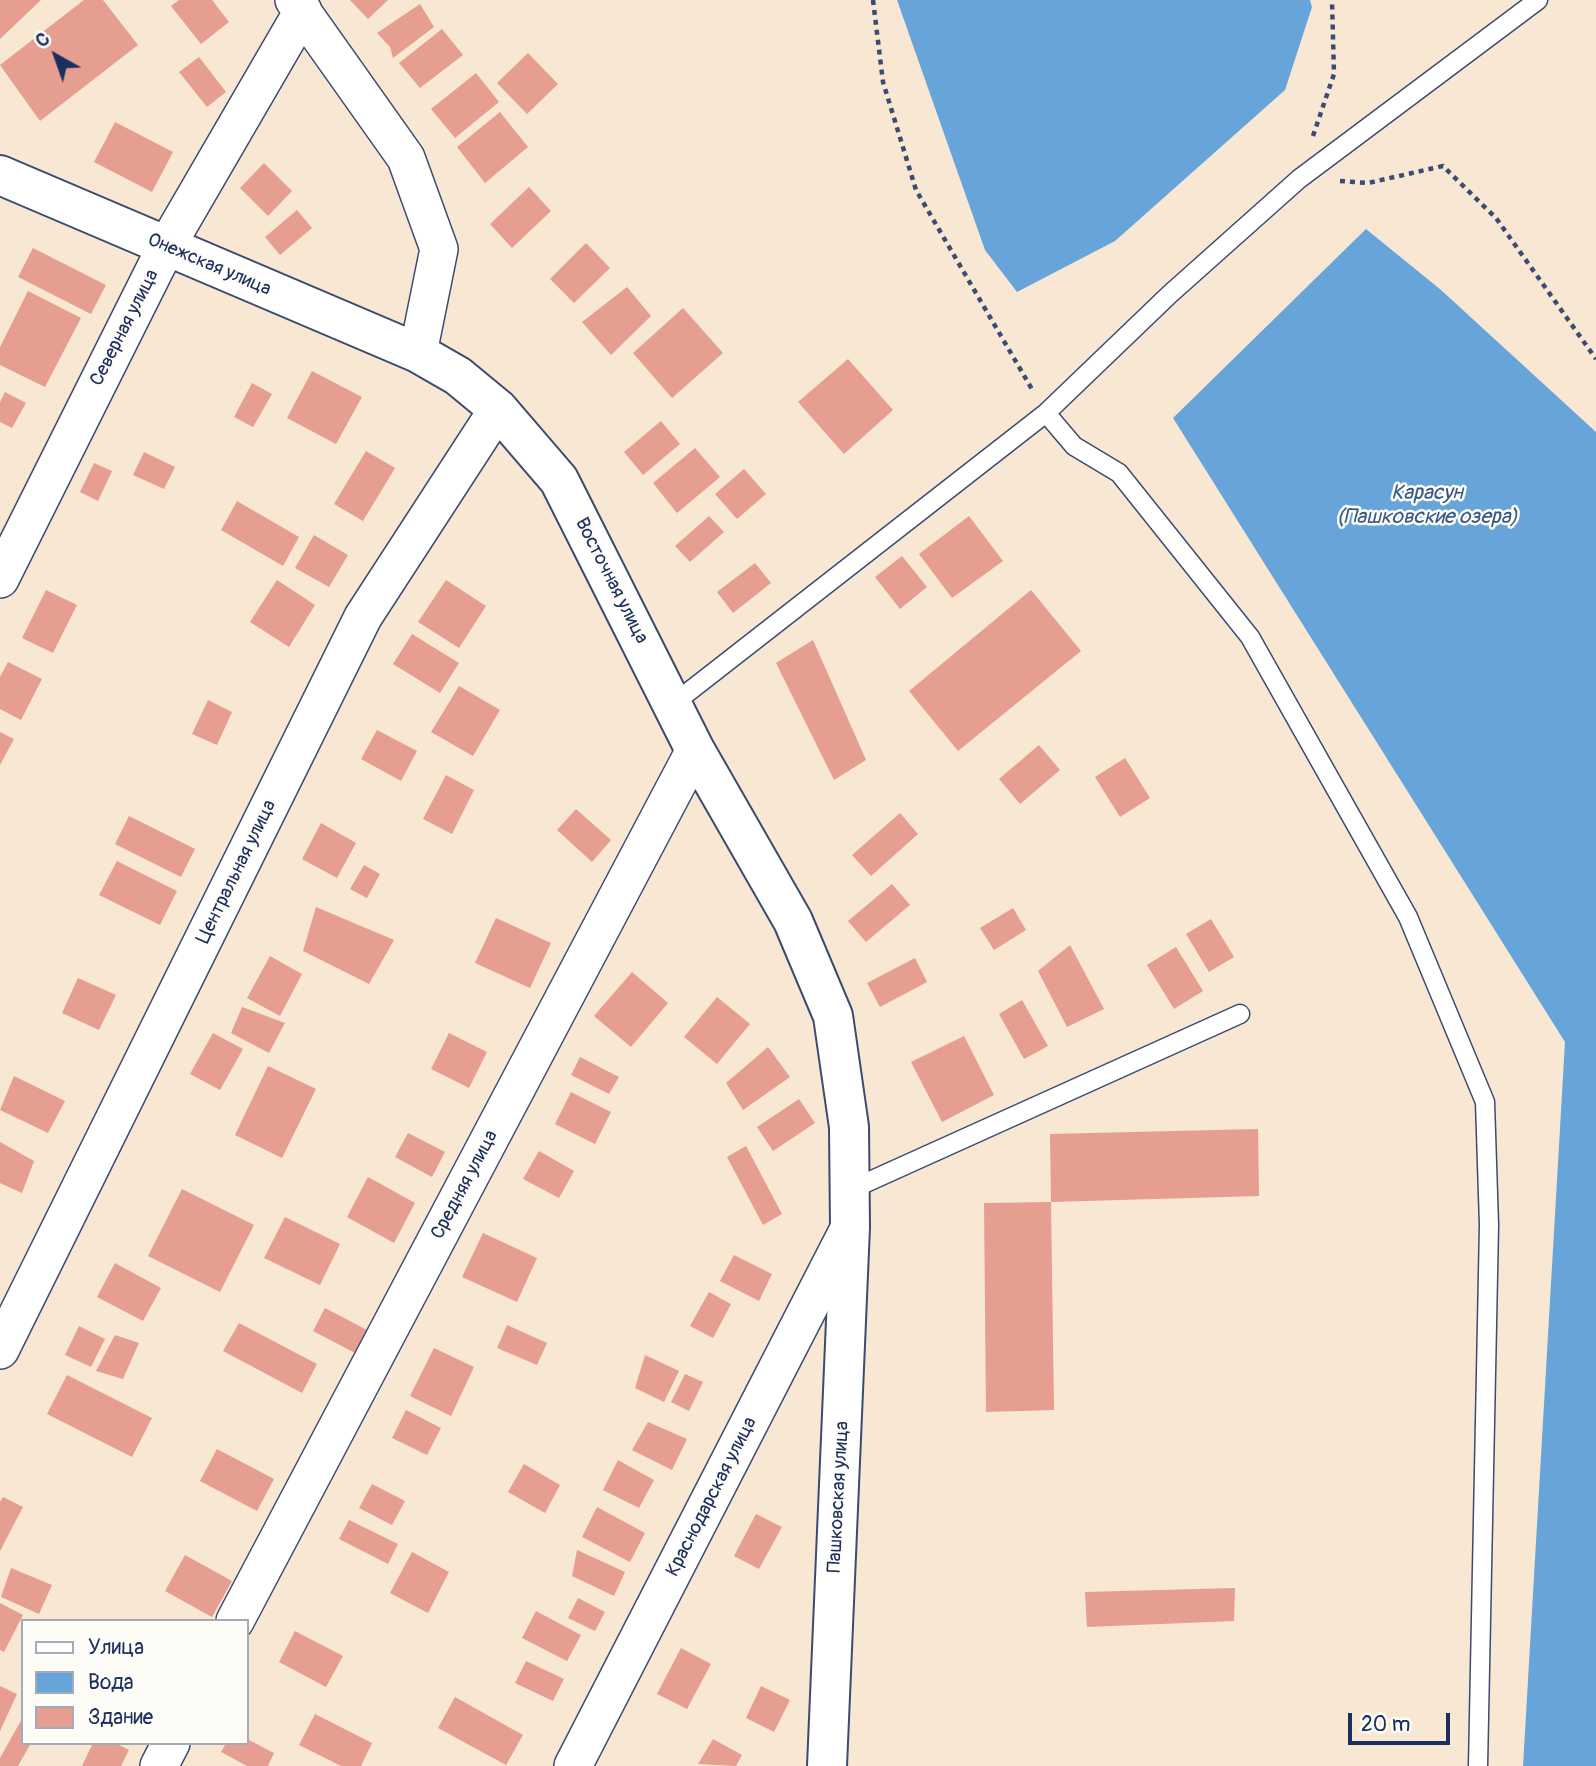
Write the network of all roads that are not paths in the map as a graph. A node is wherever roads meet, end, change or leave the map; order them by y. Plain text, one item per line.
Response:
1 (1538, 0) edge
2 (298, 6) edge
3 (0, 175) edge
4 (166, 247) junction
5 (418, 354) junction
6 (498, 409) junction
7 (1046, 413) junction
8 (0, 579) edge
9 (673, 704) junction
10 (695, 750) junction
11 (1240, 1014) dead end
12 (850, 1209) junction
13 (0, 1350) edge
14 (236, 1619) edge
15 (170, 1745) edge
16 (159, 1766) edge
17 (573, 1766) edge
18 (827, 1766) edge
19 (1478, 1766) edge

1 - 7 lane
2 - 4 street, Северная улица
2 - 5 street
3 - 4 street, Онежская улица
4 - 5 street, Онежская улица
4 - 8 street, Северная улица
5 - 6 street, Восточная улица
6 - 9 street, Восточная улица
6 - 13 street, Центральная улица
7 - 9 lane
7 - 19 lane
9 - 10 street, Восточная улица
10 - 12 street, Восточная улица
10 - 14 street, Средняя улица
11 - 12 lane
12 - 17 street, Краснодарская улица
12 - 18 street, Пашковская улица
15 - 16 street

